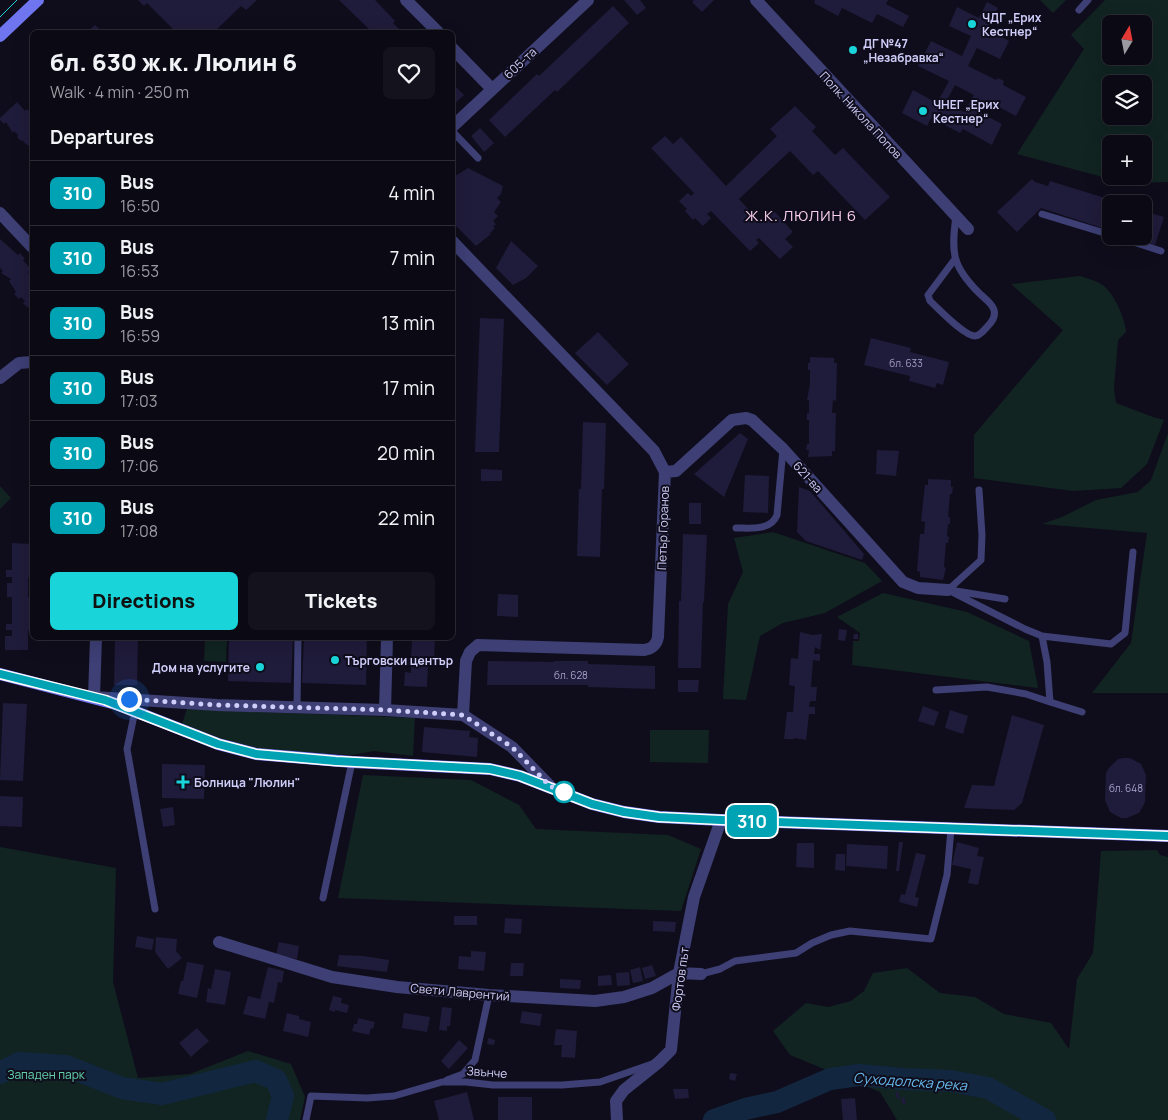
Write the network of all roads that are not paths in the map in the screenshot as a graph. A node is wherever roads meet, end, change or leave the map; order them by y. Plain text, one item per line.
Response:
1 (38, 0) edge
2 (406, 0) edge
3 (588, 0) edge
4 (756, 0) edge
5 (1088, 0) edge
6 (1079, 10) dead end
7 (436, 30) edge
8 (0, 36) edge
9 (455, 51) edge
10 (492, 89) junction
11 (455, 123) edge
12 (455, 134) edge
13 (478, 158) dead end
14 (0, 213) edge
15 (1042, 214) dead end
16 (956, 216) junction
17 (968, 229) dead end
18 (1102, 233) edge
19 (455, 244) edge
20 (30, 245) edge
21 (1142, 245) edge
22 (1161, 251) dead end
23 (955, 259) junction
24 (30, 362) edge
25 (0, 378) edge
26 (783, 449) junction
27 (665, 472) junction
28 (979, 490) dead end
29 (736, 528) dead end
30 (1133, 552) dead end
31 (948, 590) junction
32 (1005, 599) dead end
33 (1042, 636) junction
34 (96, 640) edge
35 (298, 640) edge
36 (387, 640) edge
37 (0, 674) edge
38 (936, 690) dead end
39 (94, 697) junction
40 (1050, 702) junction
41 (297, 707) junction
42 (385, 710) junction
43 (135, 711) junction
44 (1082, 712) dead end
45 (463, 715) junction
46 (352, 762) junction
47 (550, 786) junction
48 (721, 820) junction
49 (951, 829) junction
50 (1168, 836) edge
51 (323, 898) dead end
52 (155, 909) dead end
53 (219, 942) dead end
54 (679, 973) junction
55 (701, 974) joint
56 (489, 995) junction
57 (659, 1062) junction
58 (442, 1082) junction
59 (306, 1120) edge
60 (617, 1120) edge

1 - 8 main road
2 - 7 street
3 - 10 street, 605-та
4 - 16 street, Полк. Никола Попов
5 - 6 lane
9 - 10 street
10 - 11 street, 605-та
12 - 13 lane
14 - 20 street
15 - 18 lane
16 - 17 street, Полк. Никола Попов
16 - 23 lane
19 - 27 street, Петър Горанов
21 - 22 lane
23 - 23 lane
24 - 25 street
26 - 27 street, 621-ва
26 - 29 lane
26 - 31 street, 621-ва
27 - 45 street, Петър Горанов
28 - 31 lane
30 - 33 lane
31 - 32 lane
31 - 33 lane
33 - 40 lane
34 - 39 street
35 - 41 lane
36 - 42 street
37 - 39 main road
38 - 40 lane
39 - 41 street
39 - 43 main road
40 - 44 lane
41 - 42 street
42 - 45 street
43 - 46 main road
43 - 52 lane
45 - 47 street
46 - 47 main road
46 - 51 lane
47 - 48 main road
48 - 49 main road
48 - 54 street, Фортов път
49 - 50 main road
49 - 55 lane
53 - 56 street, Свети Лаврентий
54 - 55 street
54 - 56 street, Свети Лаврентий
54 - 57 street, Фортов път
56 - 58 lane
57 - 58 lane, Звънче
57 - 60 street, Фортов път
58 - 59 lane, Звънче

